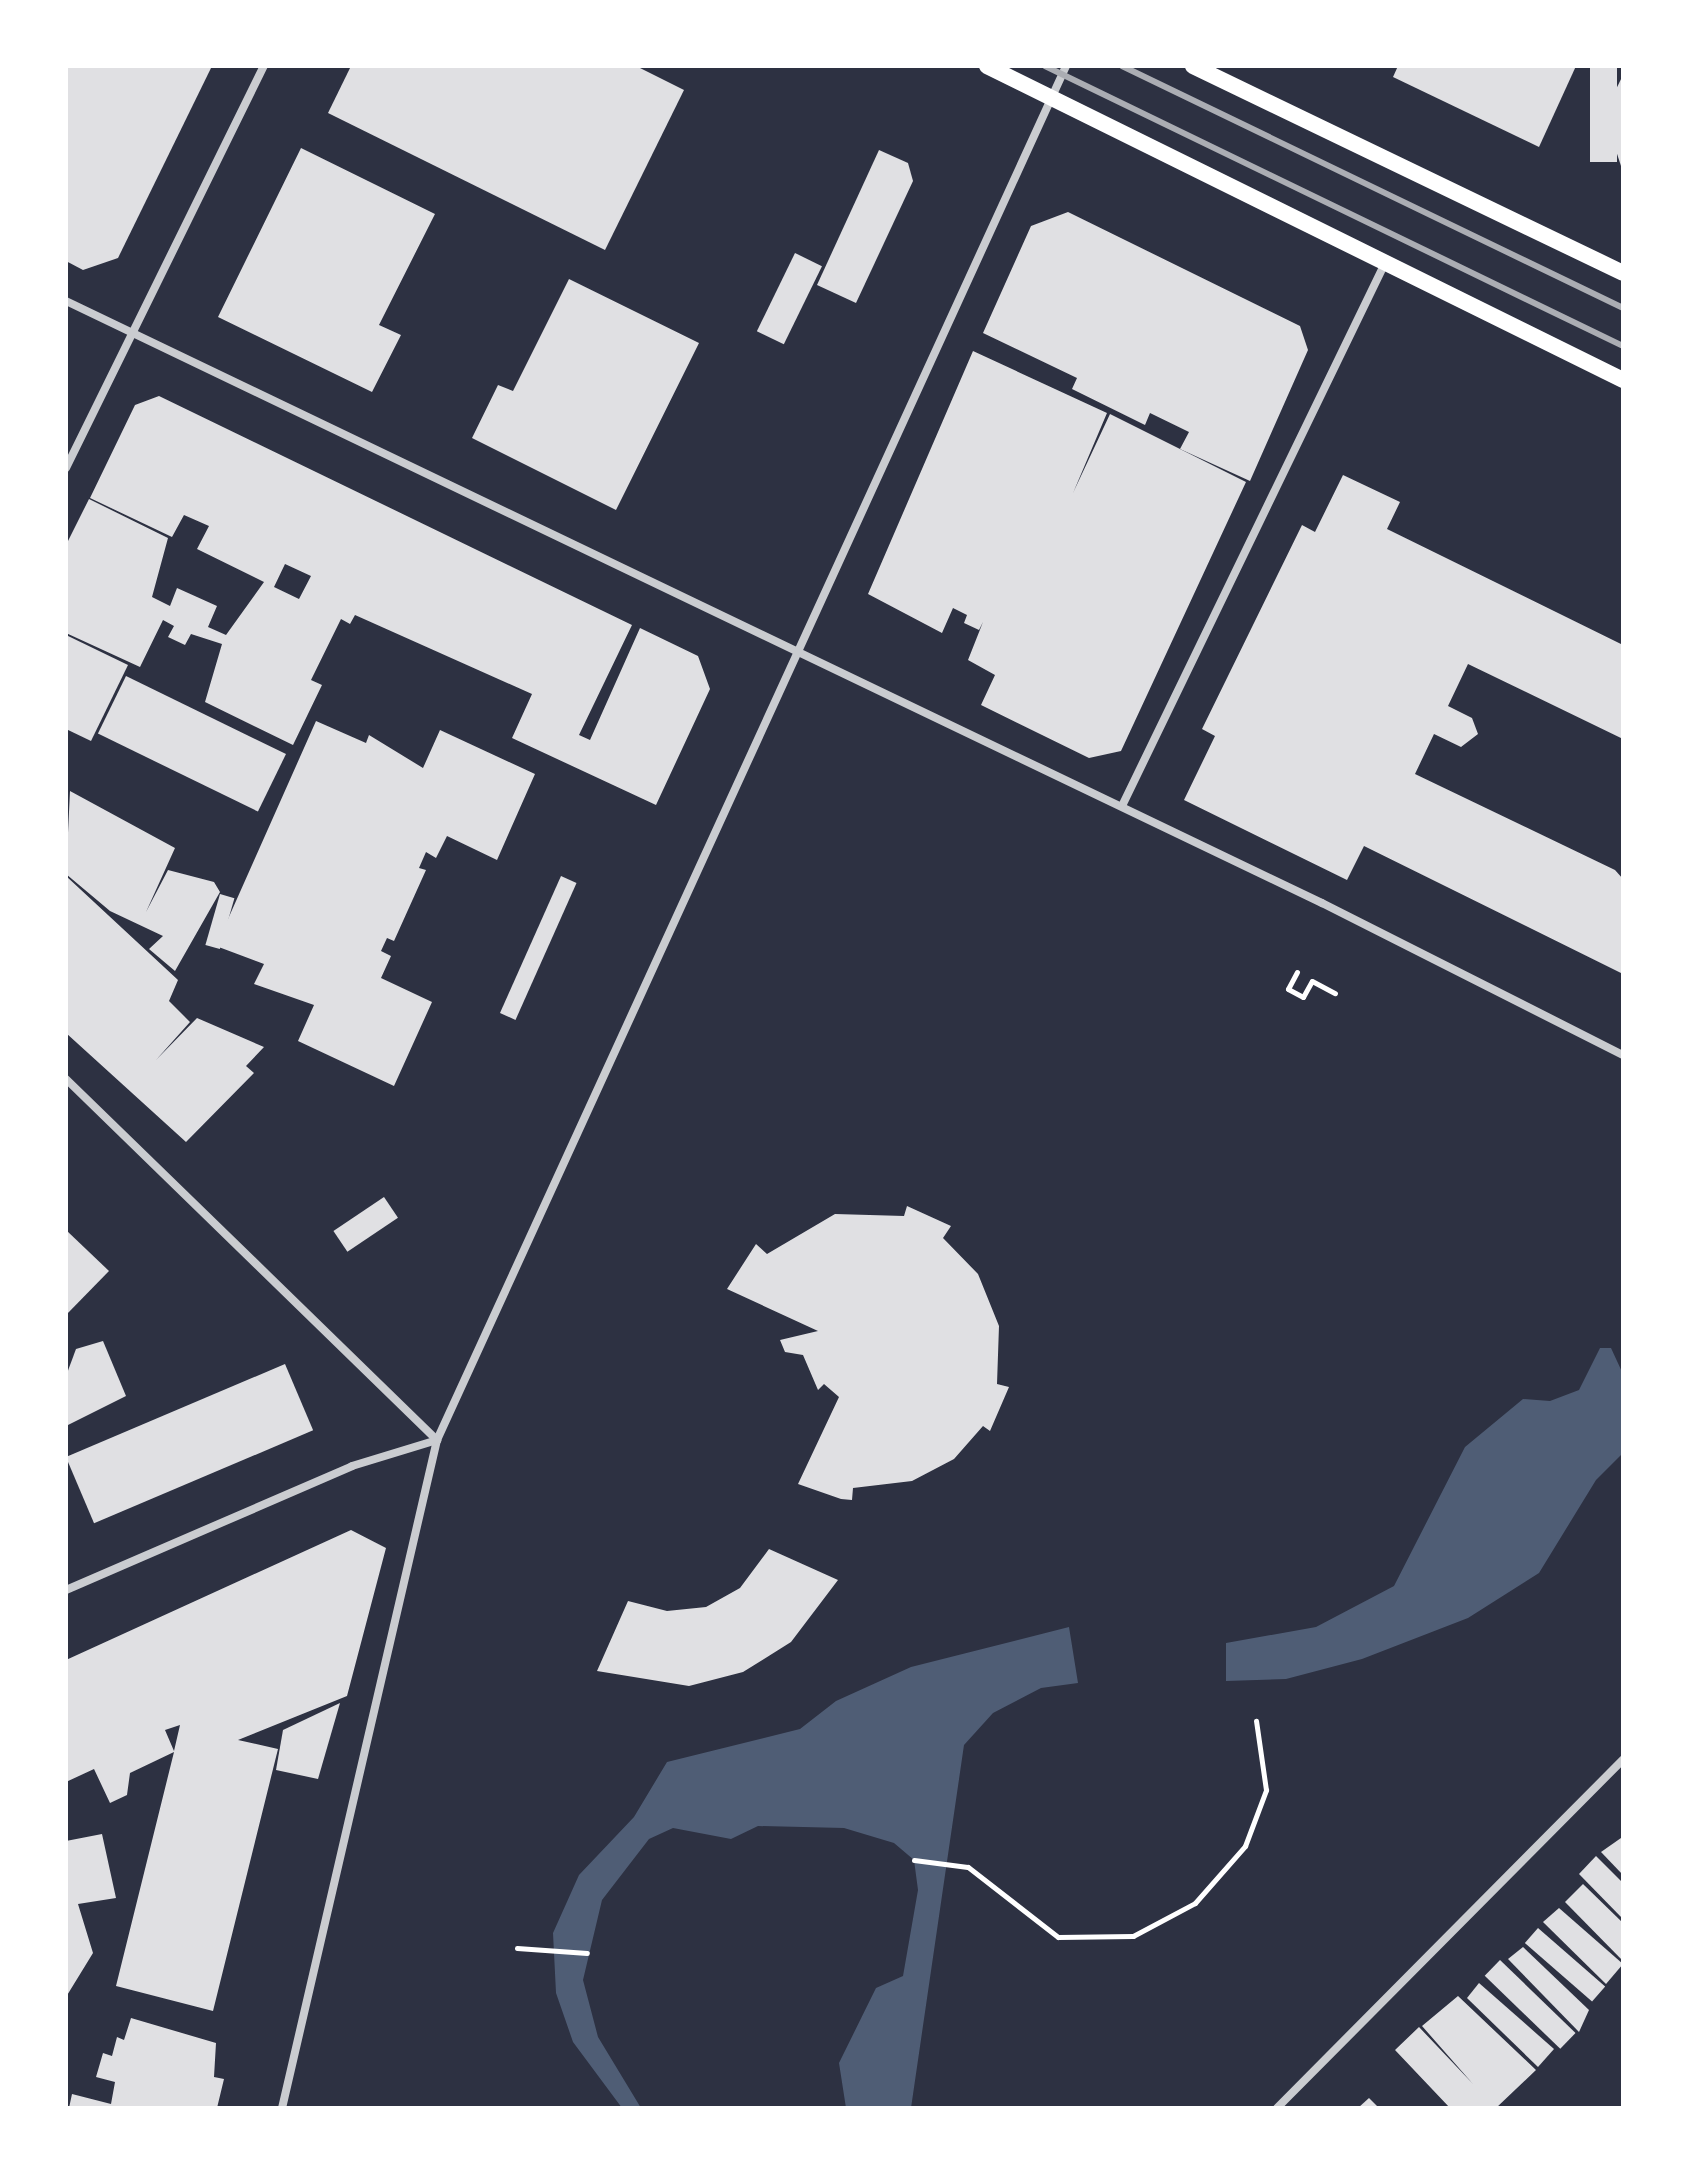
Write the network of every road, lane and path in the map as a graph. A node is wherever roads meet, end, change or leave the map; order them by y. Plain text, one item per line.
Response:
1 (264, 66) edge
2 (987, 66) edge
3 (1066, 66) edge
4 (1193, 66) edge
5 (1050, 97) junction
6 (1383, 267) junction
7 (1623, 273) edge
8 (66, 301) edge
9 (135, 333) junction
10 (1623, 380) edge
11 (66, 468) edge
12 (803, 653) junction
13 (1122, 806) junction
14 (1297, 972) dead end
15 (1335, 993) dead end
16 (1623, 1055) edge
17 (66, 1079) edge
18 (437, 1440) junction
19 (66, 1590) edge
20 (1256, 1721) dead end
21 (1623, 1759) edge
22 (914, 1860) dead end
23 (517, 1948) dead end
24 (587, 1953) dead end
25 (282, 2108) edge
26 (1277, 2108) edge

1 - 9 street
2 - 5 main road
3 - 5 street
4 - 7 main road
5 - 6 main road
5 - 12 street
6 - 10 main road
6 - 13 street
8 - 9 street
9 - 11 street
9 - 12 street
12 - 13 street
12 - 18 street
13 - 16 street
14 - 15 path
17 - 18 street
18 - 19 street
18 - 25 street
20 - 22 path
21 - 26 street
23 - 24 path

